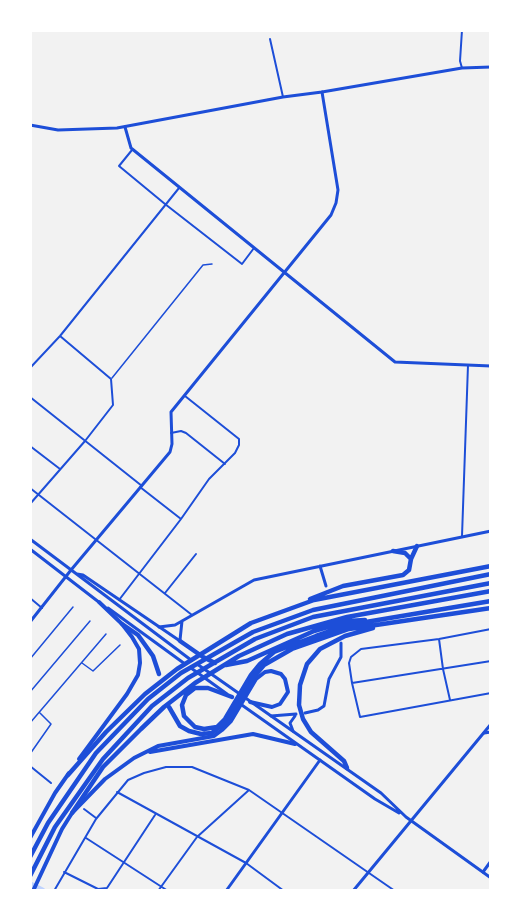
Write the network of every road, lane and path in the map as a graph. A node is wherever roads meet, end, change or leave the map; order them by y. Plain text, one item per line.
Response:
1 (462, 30) edge
2 (270, 39) dead end
3 (491, 67) edge
4 (462, 68) junction
5 (322, 92) junction
6 (283, 97) junction
7 (30, 124) edge
8 (125, 127) junction
9 (133, 149) junction
10 (179, 188) junction
11 (165, 204) junction
12 (254, 248) junction
13 (212, 264) dead end
14 (284, 273) junction
15 (60, 336) junction
16 (32, 359) dead end
17 (36, 362) junction
18 (468, 365) junction
19 (491, 366) edge
20 (30, 368) edge
21 (111, 379) junction
22 (185, 396) junction
23 (30, 397) edge
24 (171, 433) junction
25 (85, 441) junction
26 (30, 446) edge
27 (225, 464) junction
28 (60, 468) junction
29 (141, 486) junction
30 (30, 488) edge
31 (38, 494) junction
32 (30, 504) edge
33 (181, 519) junction
34 (491, 531) edge
35 (462, 537) junction
36 (30, 539) edge
37 (97, 540) junction
38 (417, 546) junction
39 (30, 549) edge
40 (393, 551) junction
41 (196, 554) dead end
42 (411, 559) junction
43 (321, 566) junction
44 (491, 566) edge
45 (73, 572) junction
46 (140, 573) junction
47 (491, 574) edge
48 (66, 577) junction
49 (491, 583) edge
50 (326, 585) dead end
51 (491, 591) edge
52 (165, 593) junction
53 (30, 598) edge
54 (119, 600) junction
55 (491, 601) edge
56 (99, 602) junction
57 (73, 607) dead end
58 (42, 608) junction
59 (491, 608) edge
60 (192, 615) junction
61 (270, 615) junction
62 (401, 617) junction
63 (90, 621) dead end
64 (182, 621) junction
65 (30, 622) edge
66 (392, 623) junction
67 (122, 624) junction
68 (158, 627) junction
69 (491, 629) edge
70 (106, 634) dead end
71 (439, 639) junction
72 (180, 641) junction
73 (341, 643) dead end
74 (120, 645) dead end
75 (30, 659) edge
76 (491, 661) edge
77 (82, 662) junction
78 (442, 669) junction
79 (159, 674) dead end
80 (352, 684) junction
81 (247, 687) junction
82 (30, 692) edge
83 (491, 693) edge
84 (232, 697) junction
85 (450, 700) junction
86 (250, 702) junction
87 (169, 707) dead end
88 (234, 710) junction
89 (39, 712) junction
90 (305, 713) dead end
91 (270, 716) junction
92 (30, 723) edge
93 (491, 724) edge
94 (491, 732) edge
95 (294, 733) junction
96 (484, 733) junction
97 (296, 744) junction
98 (144, 753) junction
99 (30, 754) edge
100 (320, 760) junction
101 (30, 766) edge
102 (346, 768) junction
103 (68, 775) junction
104 (51, 783) dead end
105 (249, 790) junction
106 (117, 792) junction
107 (84, 809) dead end
108 (282, 812) junction
109 (72, 813) junction
110 (156, 814) junction
111 (406, 817) junction
112 (96, 819) junction
113 (411, 820) junction
114 (197, 837) junction
115 (30, 838) edge
116 (86, 838) junction
117 (30, 857) edge
118 (491, 861) edge
119 (123, 862) junction
120 (246, 863) junction
121 (64, 872) junction
122 (369, 872) junction
123 (483, 872) junction
124 (30, 876) edge
125 (491, 878) edge
126 (160, 887) junction
127 (33, 891) edge
128 (54, 891) edge
129 (158, 891) edge
130 (168, 891) edge
131 (226, 891) edge
132 (284, 891) edge
133 (353, 891) edge
134 (395, 891) edge

1 - 4 street
2 - 6 street
3 - 4 main road
4 - 5 main road
5 - 6 main road
5 - 14 main road
6 - 8 main road
7 - 8 main road
8 - 9 main road
9 - 10 main road
9 - 11 street
10 - 11 street
10 - 12 main road
11 - 12 street
11 - 15 street
12 - 14 main road
13 - 21 lane
14 - 18 main road
14 - 22 main road
15 - 17 street
15 - 21 street
16 - 17 street
17 - 20 street
18 - 19 main road
18 - 35 street
21 - 25 street
22 - 24 main road
22 - 27 street
23 - 25 street
24 - 27 street
24 - 29 main road
25 - 28 street
25 - 29 street
26 - 28 street
27 - 33 street
28 - 31 street
29 - 33 street
29 - 37 main road
30 - 31 street
31 - 32 street
31 - 37 street
33 - 46 street
34 - 35 main road
35 - 38 main road
36 - 45 main road
37 - 45 main road
37 - 46 street
38 - 40 main road
38 - 42 highway
39 - 48 main road
40 - 42 highway
40 - 43 main road
41 - 52 street
42 - 61 highway
43 - 50 main road
43 - 60 main road
44 - 61 highway
45 - 48 main road
45 - 54 main road
45 - 86 main road
46 - 52 street
46 - 54 street
47 - 117 highway
48 - 56 main road
48 - 58 main road
49 - 124 highway
51 - 109 highway
52 - 60 street
53 - 58 street
54 - 68 main road
55 - 62 highway
56 - 67 highway
56 - 84 main road
57 - 75 lane
58 - 65 main road
59 - 66 highway
60 - 64 main road
61 - 103 highway
62 - 72 highway
62 - 81 highway
63 - 82 lane
64 - 68 main road
64 - 72 main road
66 - 81 highway
66 - 102 highway
67 - 79 highway
67 - 103 highway
68 - 72 main road
69 - 71 street
70 - 77 lane
71 - 78 street
71 - 80 street
73 - 90 main road
74 - 77 lane
76 - 78 street
77 - 89 lane
78 - 80 street
78 - 85 street
80 - 85 street
81 - 86 highway
81 - 88 highway
83 - 85 street
84 - 88 highway
84 - 97 main road
86 - 91 main road
87 - 88 highway
88 - 98 highway
89 - 92 lane
89 - 99 lane
91 - 95 main road
91 - 95 main road
93 - 96 main road
94 - 96 main road
95 - 102 main road
96 - 113 main road
97 - 98 highway
97 - 100 main road
98 - 109 highway
100 - 108 main road
100 - 111 main road
101 - 104 street
102 - 111 main road
103 - 115 highway
105 - 106 street
105 - 108 street
105 - 114 street
106 - 110 street
106 - 112 street
107 - 112 street
108 - 120 main road
108 - 122 street
109 - 127 highway
110 - 114 street
110 - 119 street
111 - 113 main road
112 - 116 street
113 - 122 main road
113 - 123 main road
114 - 120 street
114 - 126 street
116 - 119 street
116 - 121 street
118 - 123 main road
119 - 121 street
119 - 126 street
120 - 131 main road
120 - 132 street
121 - 128 street
122 - 133 main road
122 - 134 street
123 - 125 main road
126 - 129 street
126 - 130 street

